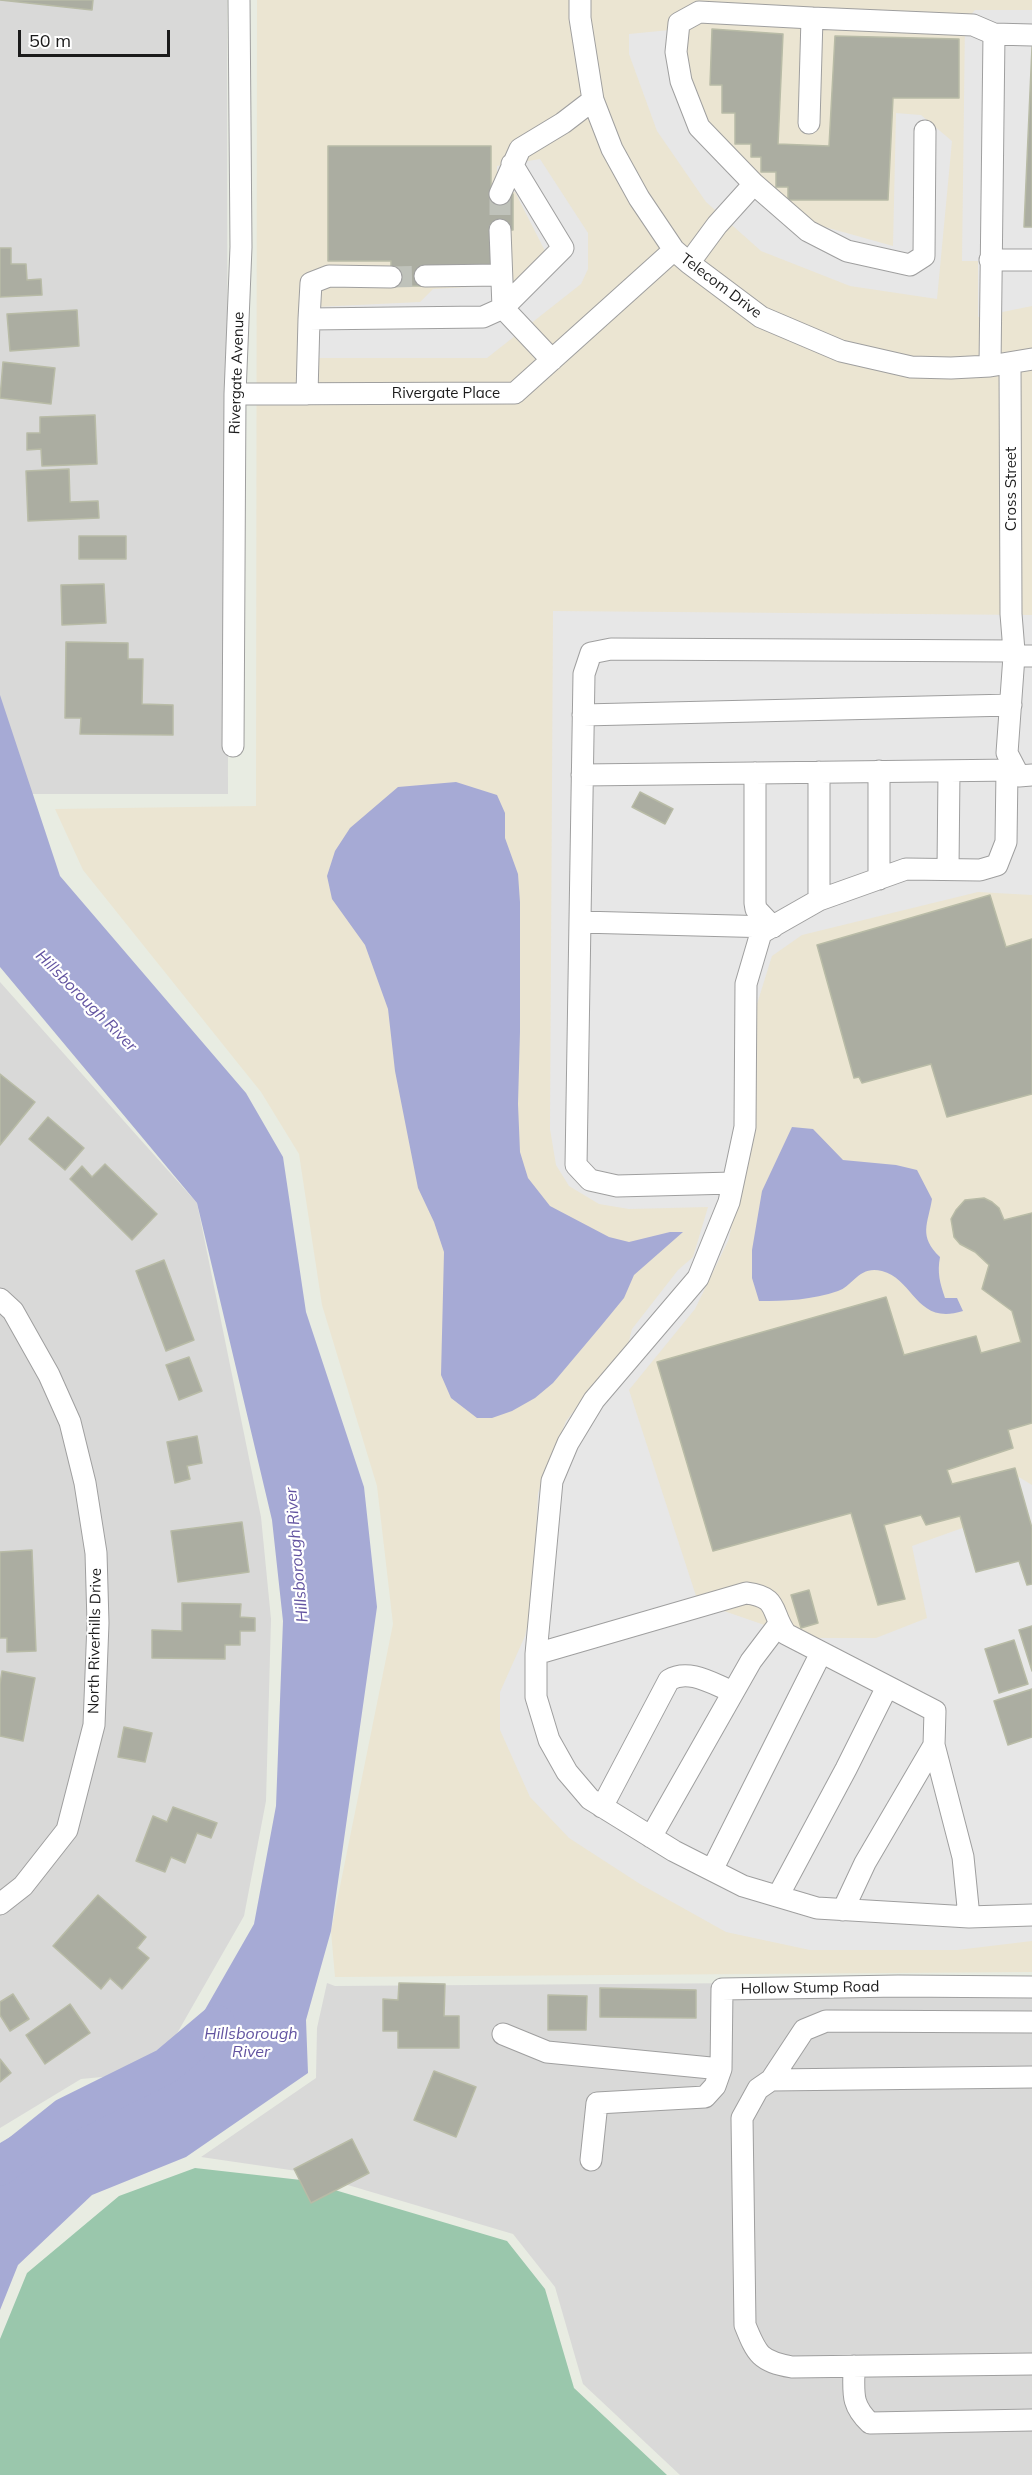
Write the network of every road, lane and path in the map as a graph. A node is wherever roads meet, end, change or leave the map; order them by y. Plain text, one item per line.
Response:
1 (238, 0) edge
2 (580, 0) edge
3 (812, 18) junction
4 (994, 34) junction
5 (1032, 35) edge
6 (593, 100) junction
7 (809, 123) dead end
8 (925, 131) dead end
9 (512, 164) junction
10 (754, 184) junction
11 (500, 194) tunnel mouth
12 (500, 230) tunnel mouth
13 (682, 256) junction
14 (990, 260) junction
15 (1032, 260) edge
16 (501, 275) junction
17 (424, 276) tunnel mouth
18 (391, 277) tunnel mouth
19 (503, 308) junction
20 (309, 319) junction
21 (1032, 359) edge
22 (552, 360) junction
23 (1000, 364) junction
24 (235, 394) junction
25 (307, 394) junction
26 (1020, 655) edge
27 (1011, 705) junction
28 (583, 715) junction
29 (233, 746) dead end
30 (879, 771) junction
31 (949, 771) junction
32 (819, 772) junction
33 (1018, 772) edge
34 (755, 773) junction
35 (582, 775) junction
36 (948, 869) junction
37 (879, 879) junction
38 (819, 900) junction
39 (580, 922) junction
40 (773, 927) junction
41 (733, 1182) junction
42 (0, 1299) edge
43 (779, 1624) junction
44 (821, 1653) junction
45 (536, 1654) junction
46 (886, 1686) junction
47 (733, 1692) junction
48 (934, 1745) junction
49 (602, 1807) junction
50 (651, 1837) junction
51 (712, 1870) junction
52 (778, 1896) junction
53 (0, 1904) edge
54 (843, 1910) junction
55 (1032, 1915) edge
56 (969, 1917) junction
57 (1032, 1987) edge
58 (1032, 2022) edge
59 (503, 2034) dead end
60 (721, 2069) junction
61 (1032, 2077) edge
62 (771, 2080) junction
63 (591, 2160) dead end
64 (1032, 2364) edge
65 (854, 2366) junction
66 (1032, 2420) edge

1 - 24 street, Rivergate Avenue
2 - 6 street, Telecom Drive
3 - 4 street
3 - 7 street
3 - 10 street
4 - 5 street
4 - 14 street, Cross Street
6 - 9 street
6 - 13 street, Telecom Drive
8 - 10 street
9 - 11 street
9 - 19 street
10 - 13 street, Rivergate Place
12 - 16 street
13 - 22 street, Rivergate Place
13 - 23 street, Telecom Drive
14 - 15 street
14 - 23 street, Cross Street
16 - 17 street
16 - 19 street
18 - 20 street
19 - 20 street
19 - 22 street
20 - 25 street
21 - 23 street, Telecom Drive
22 - 25 street, Rivergate Place
23 - 26 street, Cross Street
24 - 25 street, Rivergate Place
24 - 29 street, Rivergate Avenue
26 - 27 street, Cross Street
26 - 28 street
27 - 28 street
27 - 33 street, Cross Street
28 - 35 street
30 - 31 street
30 - 32 street
30 - 37 street
31 - 33 street
31 - 36 street
32 - 34 street
32 - 38 street
33 - 36 street, Cross Street
34 - 35 street
34 - 40 street
35 - 39 street
36 - 37 street
37 - 38 street
38 - 40 street
39 - 40 street
39 - 41 street
40 - 41 street
41 - 45 street
42 - 53 street, North Riverhills Drive
43 - 44 street
43 - 45 street
43 - 47 street
44 - 46 street
44 - 51 street
45 - 49 street
46 - 48 street
46 - 52 street
47 - 49 street
47 - 50 street
48 - 54 street
48 - 56 street
49 - 50 street
50 - 51 street
51 - 52 street
52 - 54 street
54 - 56 street
55 - 56 street
57 - 60 street, Hollow Stump Road
58 - 62 street
59 - 60 street
60 - 63 street, Hollow Stump Road
61 - 62 street
62 - 65 street
64 - 65 street
65 - 66 street

